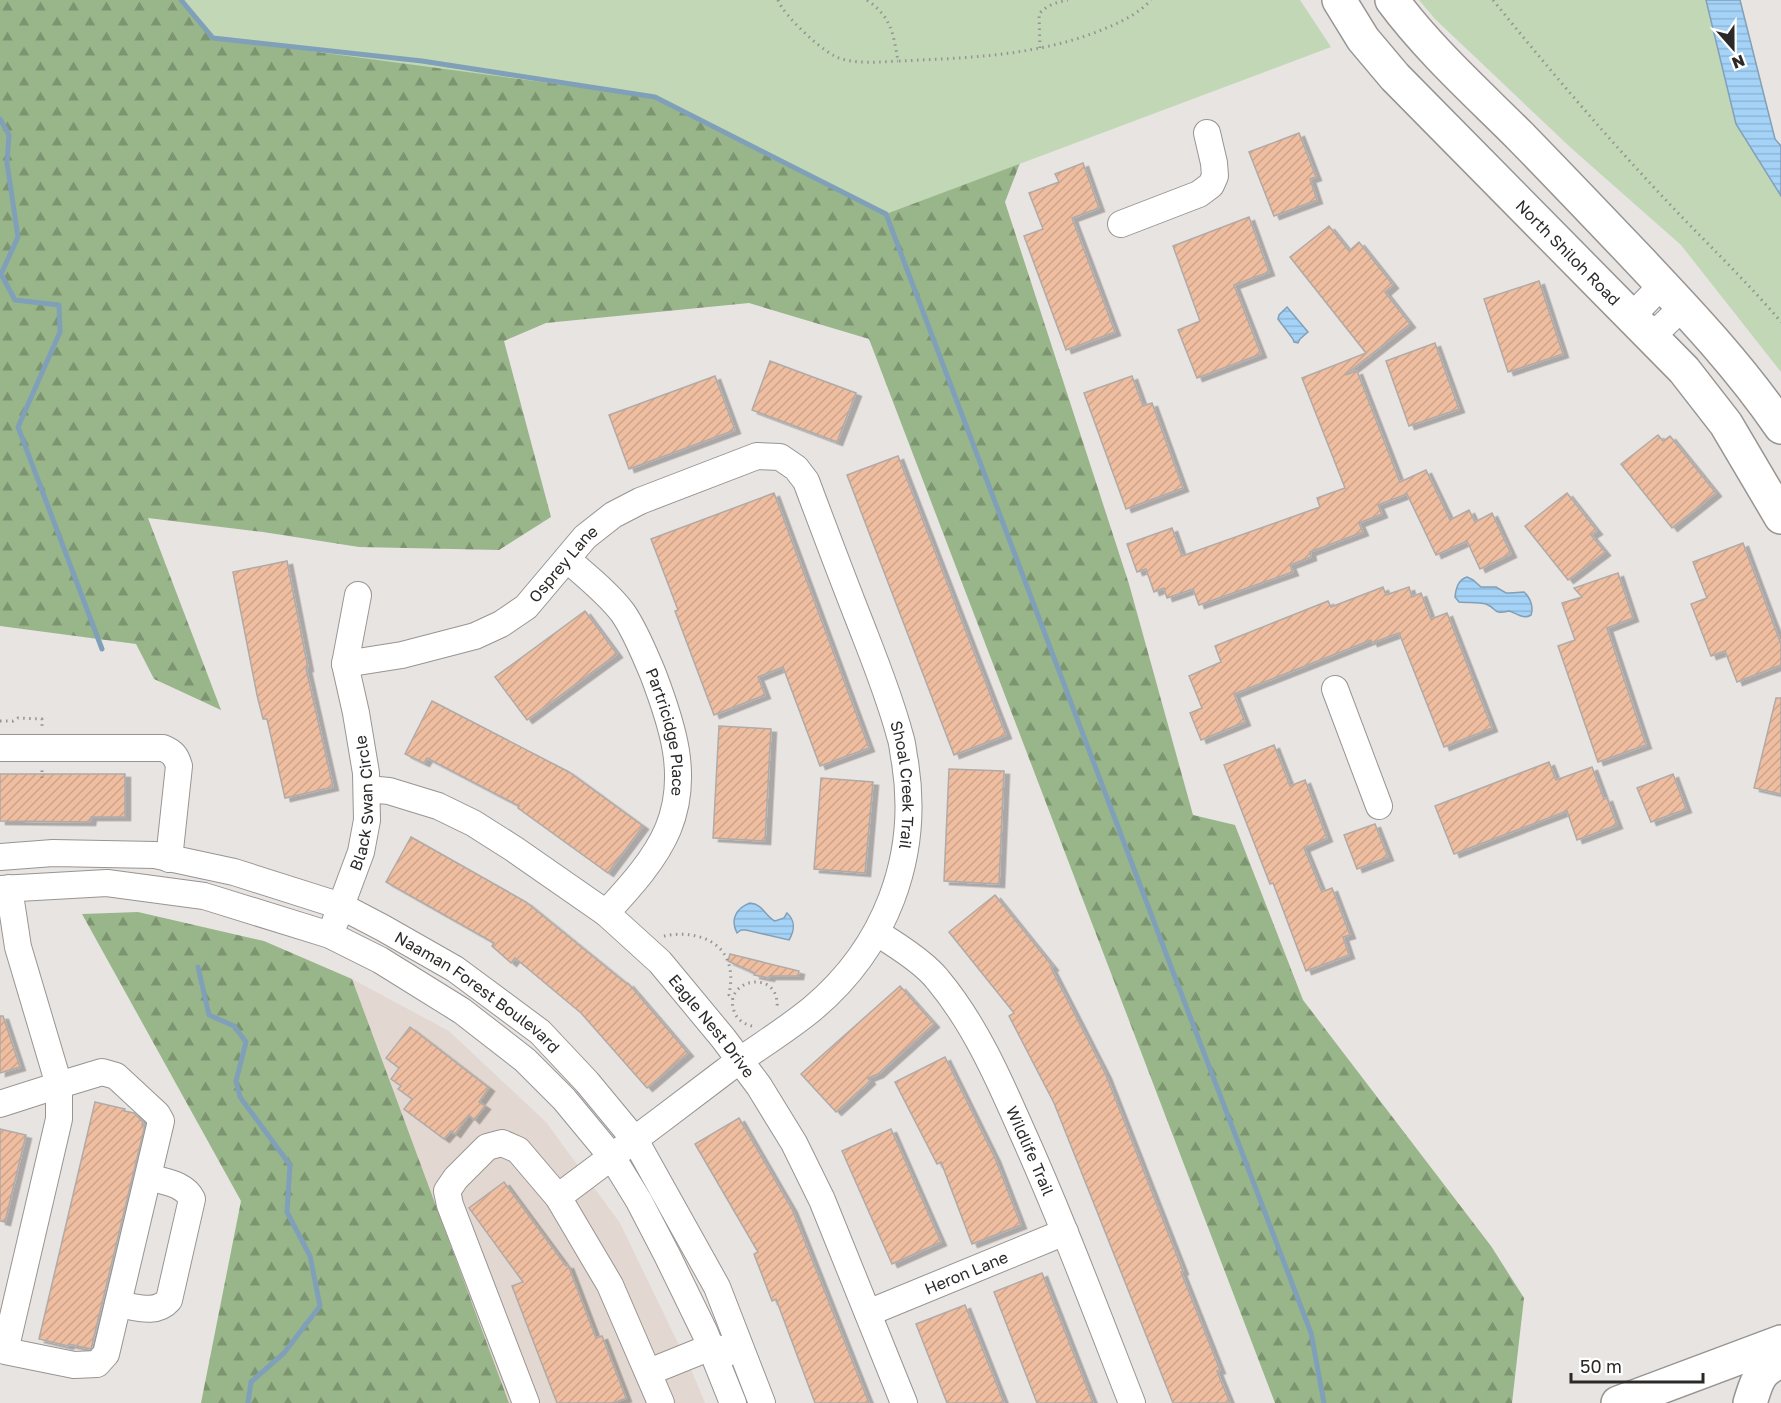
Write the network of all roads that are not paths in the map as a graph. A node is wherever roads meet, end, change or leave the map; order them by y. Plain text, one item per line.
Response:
1 (1338, 0) edge
2 (1392, 0) edge
3 (1207, 133) dead end
4 (1121, 224) dead end
5 (1673, 296) junction
6 (1642, 326) junction
7 (1781, 427) edge
8 (780, 457) joint
9 (1781, 517) edge
10 (567, 559) junction
11 (358, 595) dead end
12 (345, 664) junction
13 (1335, 689) dead end
14 (0, 748) edge
15 (367, 789) junction
16 (1379, 806) dead end
17 (0, 857) edge
18 (169, 859) junction
19 (4, 888) edge
20 (341, 906) junction
21 (606, 913) junction
22 (877, 933) junction
23 (330, 935) junction
24 (739, 1061) junction
25 (59, 1085) junction
26 (0, 1104) edge
27 (635, 1140) junction
28 (612, 1156) junction
29 (148, 1177) junction
30 (558, 1197) junction
31 (1065, 1232) junction
32 (118, 1304) junction
33 (868, 1313) junction
34 (1781, 1342) edge
35 (711, 1347) junction
36 (1781, 1361) edge
37 (649, 1372) junction
38 (1781, 1392) edge
39 (526, 1403) edge
40 (661, 1403) edge
41 (732, 1403) edge
42 (762, 1403) edge
43 (904, 1403) edge
44 (1132, 1403) edge
45 (1618, 1403) edge
46 (1751, 1403) edge

1 - 6 main road, North Shiloh Road
2 - 5 main road
3 - 4 street
5 - 6 street
5 - 7 main road
6 - 9 main road, North Shiloh Road
8 - 10 street, Osprey Lane
8 - 22 street, Shoal Creek Trail
10 - 12 street, Osprey Lane
10 - 21 street, Partricidge Place
11 - 12 street, Black Swan Circle
12 - 15 street, Black Swan Circle
13 - 16 street
14 - 18 street
15 - 20 street, Black Swan Circle
15 - 21 street, Eagle Nest Drive
17 - 18 street, Naaman Forest Boulevard
18 - 20 street, Naaman Forest Boulevard
19 - 23 street, Naaman Forest Boulevard
19 - 25 street
20 - 23 street, Black Swan Circle
20 - 27 street, Naaman Forest Boulevard
21 - 24 street, Eagle Nest Drive
22 - 24 street, Shoal Creek Trail
22 - 31 street, Wildlife Trail
23 - 28 street, Naaman Forest Boulevard
24 - 27 street, Shoal Creek Trail
24 - 33 street, Eagle Nest Drive
25 - 26 street
25 - 29 street
25 - 32 street
27 - 28 street, Shoal Creek Trail
27 - 42 street, Naaman Forest Boulevard
28 - 30 street, Shoal Creek Trail
28 - 35 street, Naaman Forest Boulevard
29 - 32 street
29 - 32 street
30 - 37 street
30 - 39 street
31 - 33 street, Heron Lane
31 - 44 street, Wildlife Trail
33 - 43 street, Eagle Nest Drive
34 - 45 main road
35 - 37 street
35 - 41 street, Naaman Forest Boulevard
35 - 42 street
36 - 46 main road
37 - 40 street
38 - 46 main road

